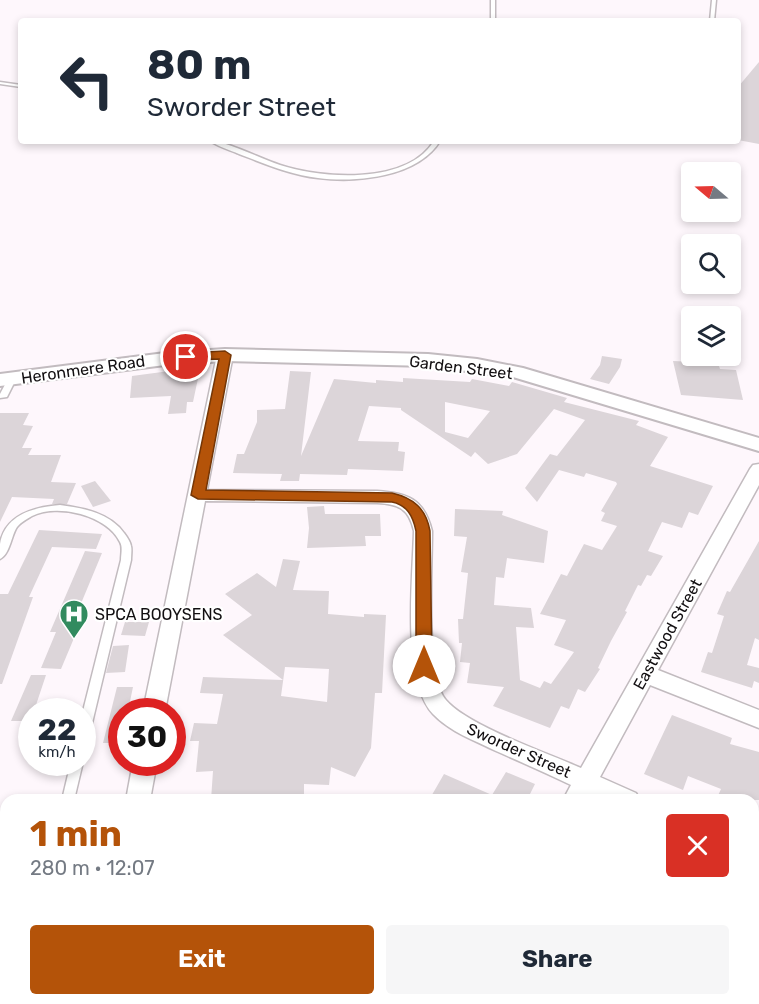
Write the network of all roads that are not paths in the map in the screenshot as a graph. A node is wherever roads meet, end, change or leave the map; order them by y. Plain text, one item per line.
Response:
1 (493, 0) edge
2 (714, 0) edge
3 (493, 18) edge
4 (712, 18) edge
5 (0, 83) edge
6 (18, 86) edge
7 (220, 144) edge
8 (435, 144) edge
9 (225, 355) junction
10 (6, 380) edge
11 (0, 396) edge
12 (759, 445) edge
13 (759, 469) edge
14 (198, 495) junction
15 (0, 556) edge
16 (645, 674) junction
17 (92, 698) edge
18 (157, 698) edge
19 (759, 719) edge
20 (74, 776) edge
21 (142, 776) edge
22 (580, 790) edge
23 (69, 794) edge
24 (139, 794) edge
25 (599, 794) edge

1 - 3 lane
2 - 4 lane
5 - 6 lane
7 - 8 lane
9 - 10 street, Heronmere Road
9 - 12 street, Garden Street
9 - 14 street
10 - 11 lane, Heronmere Road
13 - 16 street, Eastwood Street
14 - 18 street
14 - 22 street, Sworder Street
15 - 17 lane
16 - 19 street
16 - 22 street, Eastwood Street
20 - 23 lane
21 - 24 street
22 - 25 street, Sworder Street

